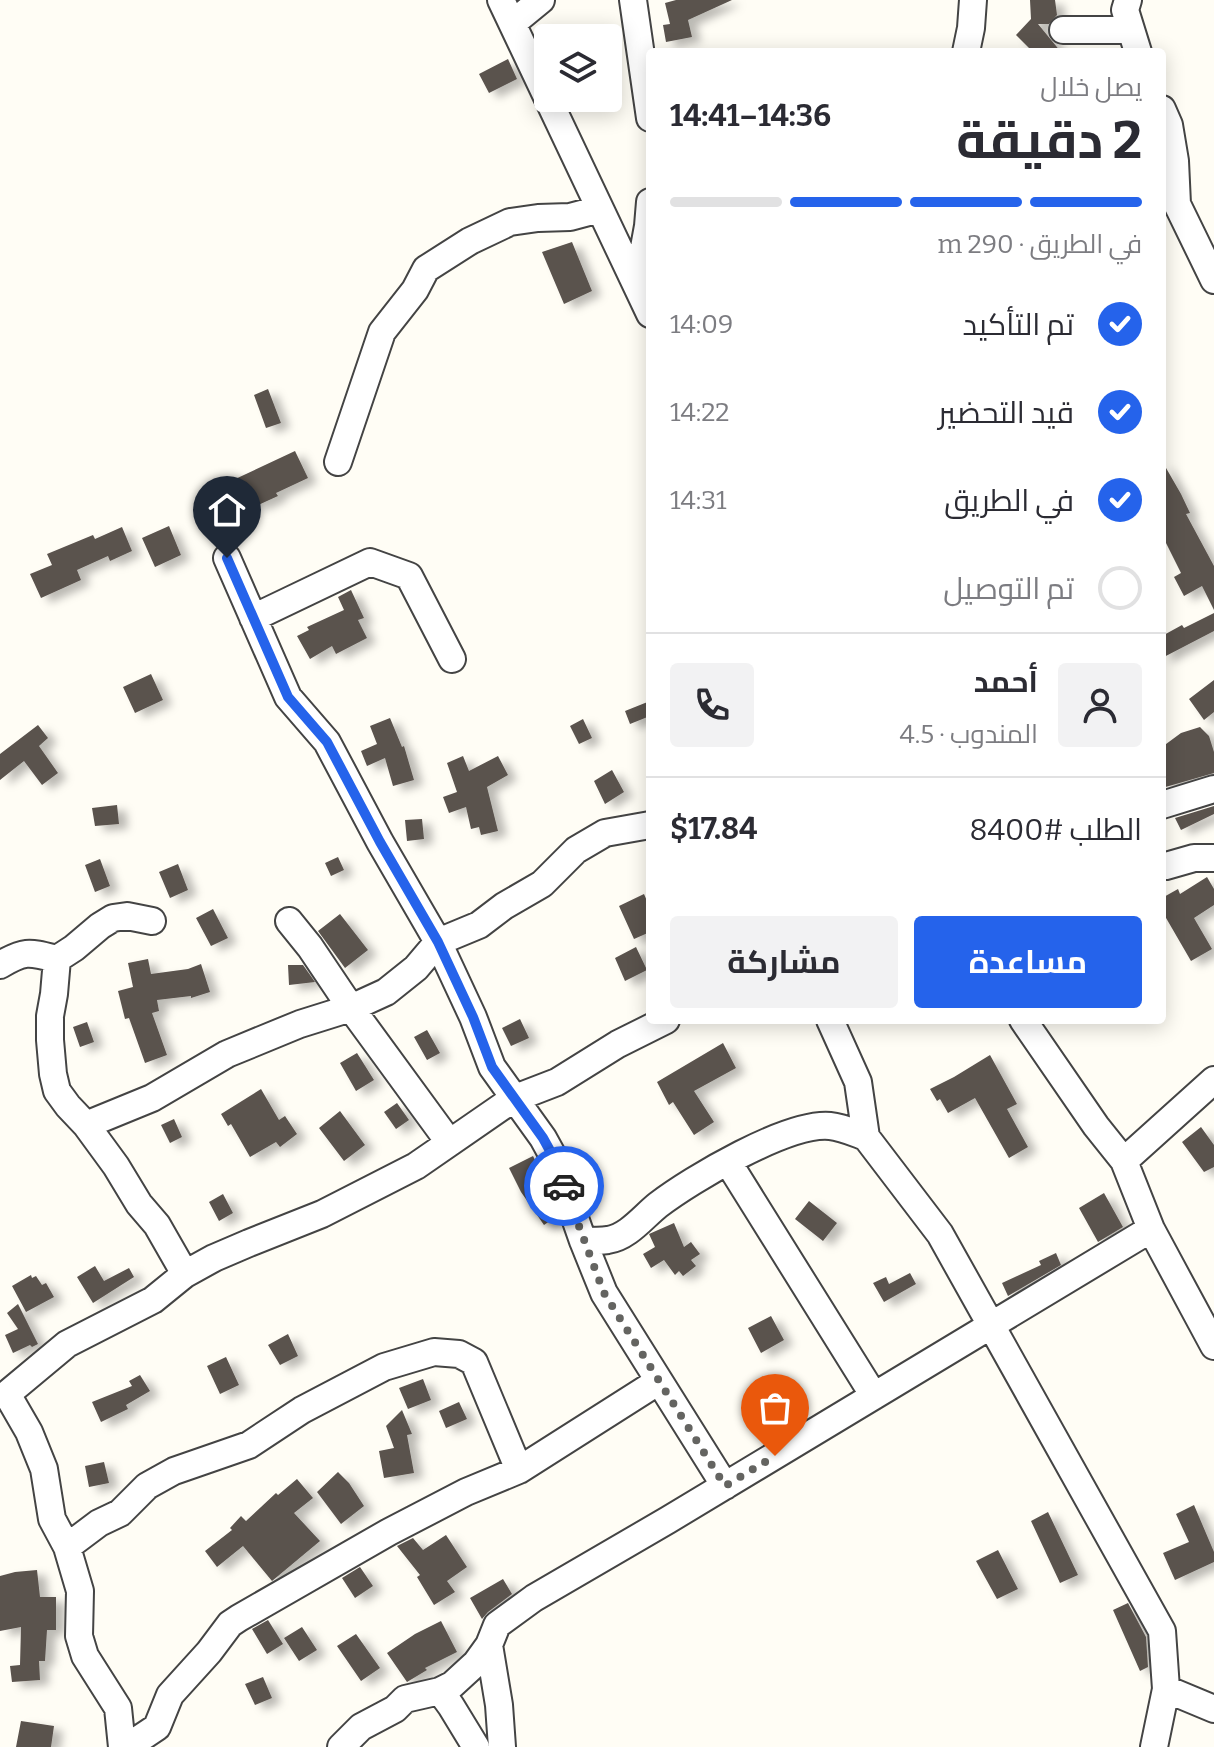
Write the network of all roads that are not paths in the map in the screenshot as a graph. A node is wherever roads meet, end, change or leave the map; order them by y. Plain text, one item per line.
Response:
1 (541, 0) edge
2 (633, 0) edge
3 (973, 0) edge
4 (1128, 0) edge
5 (507, 12) edge
6 (1063, 30) dead end
7 (1134, 41) edge
8 (967, 48) edge
9 (646, 90) edge
10 (1166, 118) edge
11 (600, 209) junction
12 (646, 237) edge
13 (1214, 280) edge
14 (637, 286) junction
15 (646, 305) edge
16 (338, 462) dead end
17 (227, 558) dead end
18 (253, 618) junction
19 (452, 659) dead end
20 (1214, 789) edge
21 (1166, 804) edge
22 (646, 826) edge
23 (1214, 858) edge
24 (1166, 864) edge
25 (152, 921) dead end
26 (289, 921) dead end
27 (438, 942) junction
28 (57, 959) junction
29 (0, 965) edge
30 (351, 1008) junction
31 (658, 1024) edge
32 (832, 1024) edge
33 (1026, 1024) edge
34 (1214, 1080) edge
35 (513, 1099) junction
36 (86, 1125) junction
37 (866, 1137) junction
38 (449, 1142) junction
39 (1124, 1161) junction
40 (728, 1162) junction
41 (1151, 1229) junction
42 (583, 1241) junction
43 (185, 1274) junction
44 (992, 1325) junction
45 (1214, 1346) edge
46 (659, 1381) junction
47 (874, 1396) junction
48 (519, 1470) junction
49 (725, 1486) junction
50 (67, 1547) junction
51 (489, 1645) junction
52 (1166, 1689) junction
53 (440, 1691) junction
54 (1214, 1709) edge
55 (125, 1747) edge
56 (341, 1747) edge
57 (476, 1747) edge
58 (502, 1747) edge
59 (1154, 1747) edge

1 - 5 street
2 - 9 street
3 - 8 street
4 - 7 street
5 - 11 street
6 - 7 street
10 - 13 street
11 - 14 street
11 - 16 street
12 - 14 street
14 - 15 street
17 - 18 street
18 - 19 street
18 - 27 street
20 - 21 street
22 - 27 street
23 - 24 street
25 - 28 street
26 - 30 street
27 - 30 street
27 - 35 street
28 - 29 street
28 - 36 street
30 - 36 street
30 - 38 street
31 - 35 street
32 - 37 street
33 - 39 street
34 - 39 street
35 - 38 street
35 - 42 street
36 - 43 street
37 - 40 street
37 - 44 street
38 - 43 street
39 - 41 street
40 - 42 street
40 - 47 street
41 - 44 street
41 - 45 street
42 - 46 street
43 - 50 street
44 - 47 street
44 - 52 street
46 - 48 street
46 - 49 street
47 - 49 street
48 - 50 street
48 - 55 street
49 - 51 street
50 - 55 street
51 - 53 street
51 - 58 street
52 - 54 street
52 - 59 street
53 - 56 street
53 - 57 street

